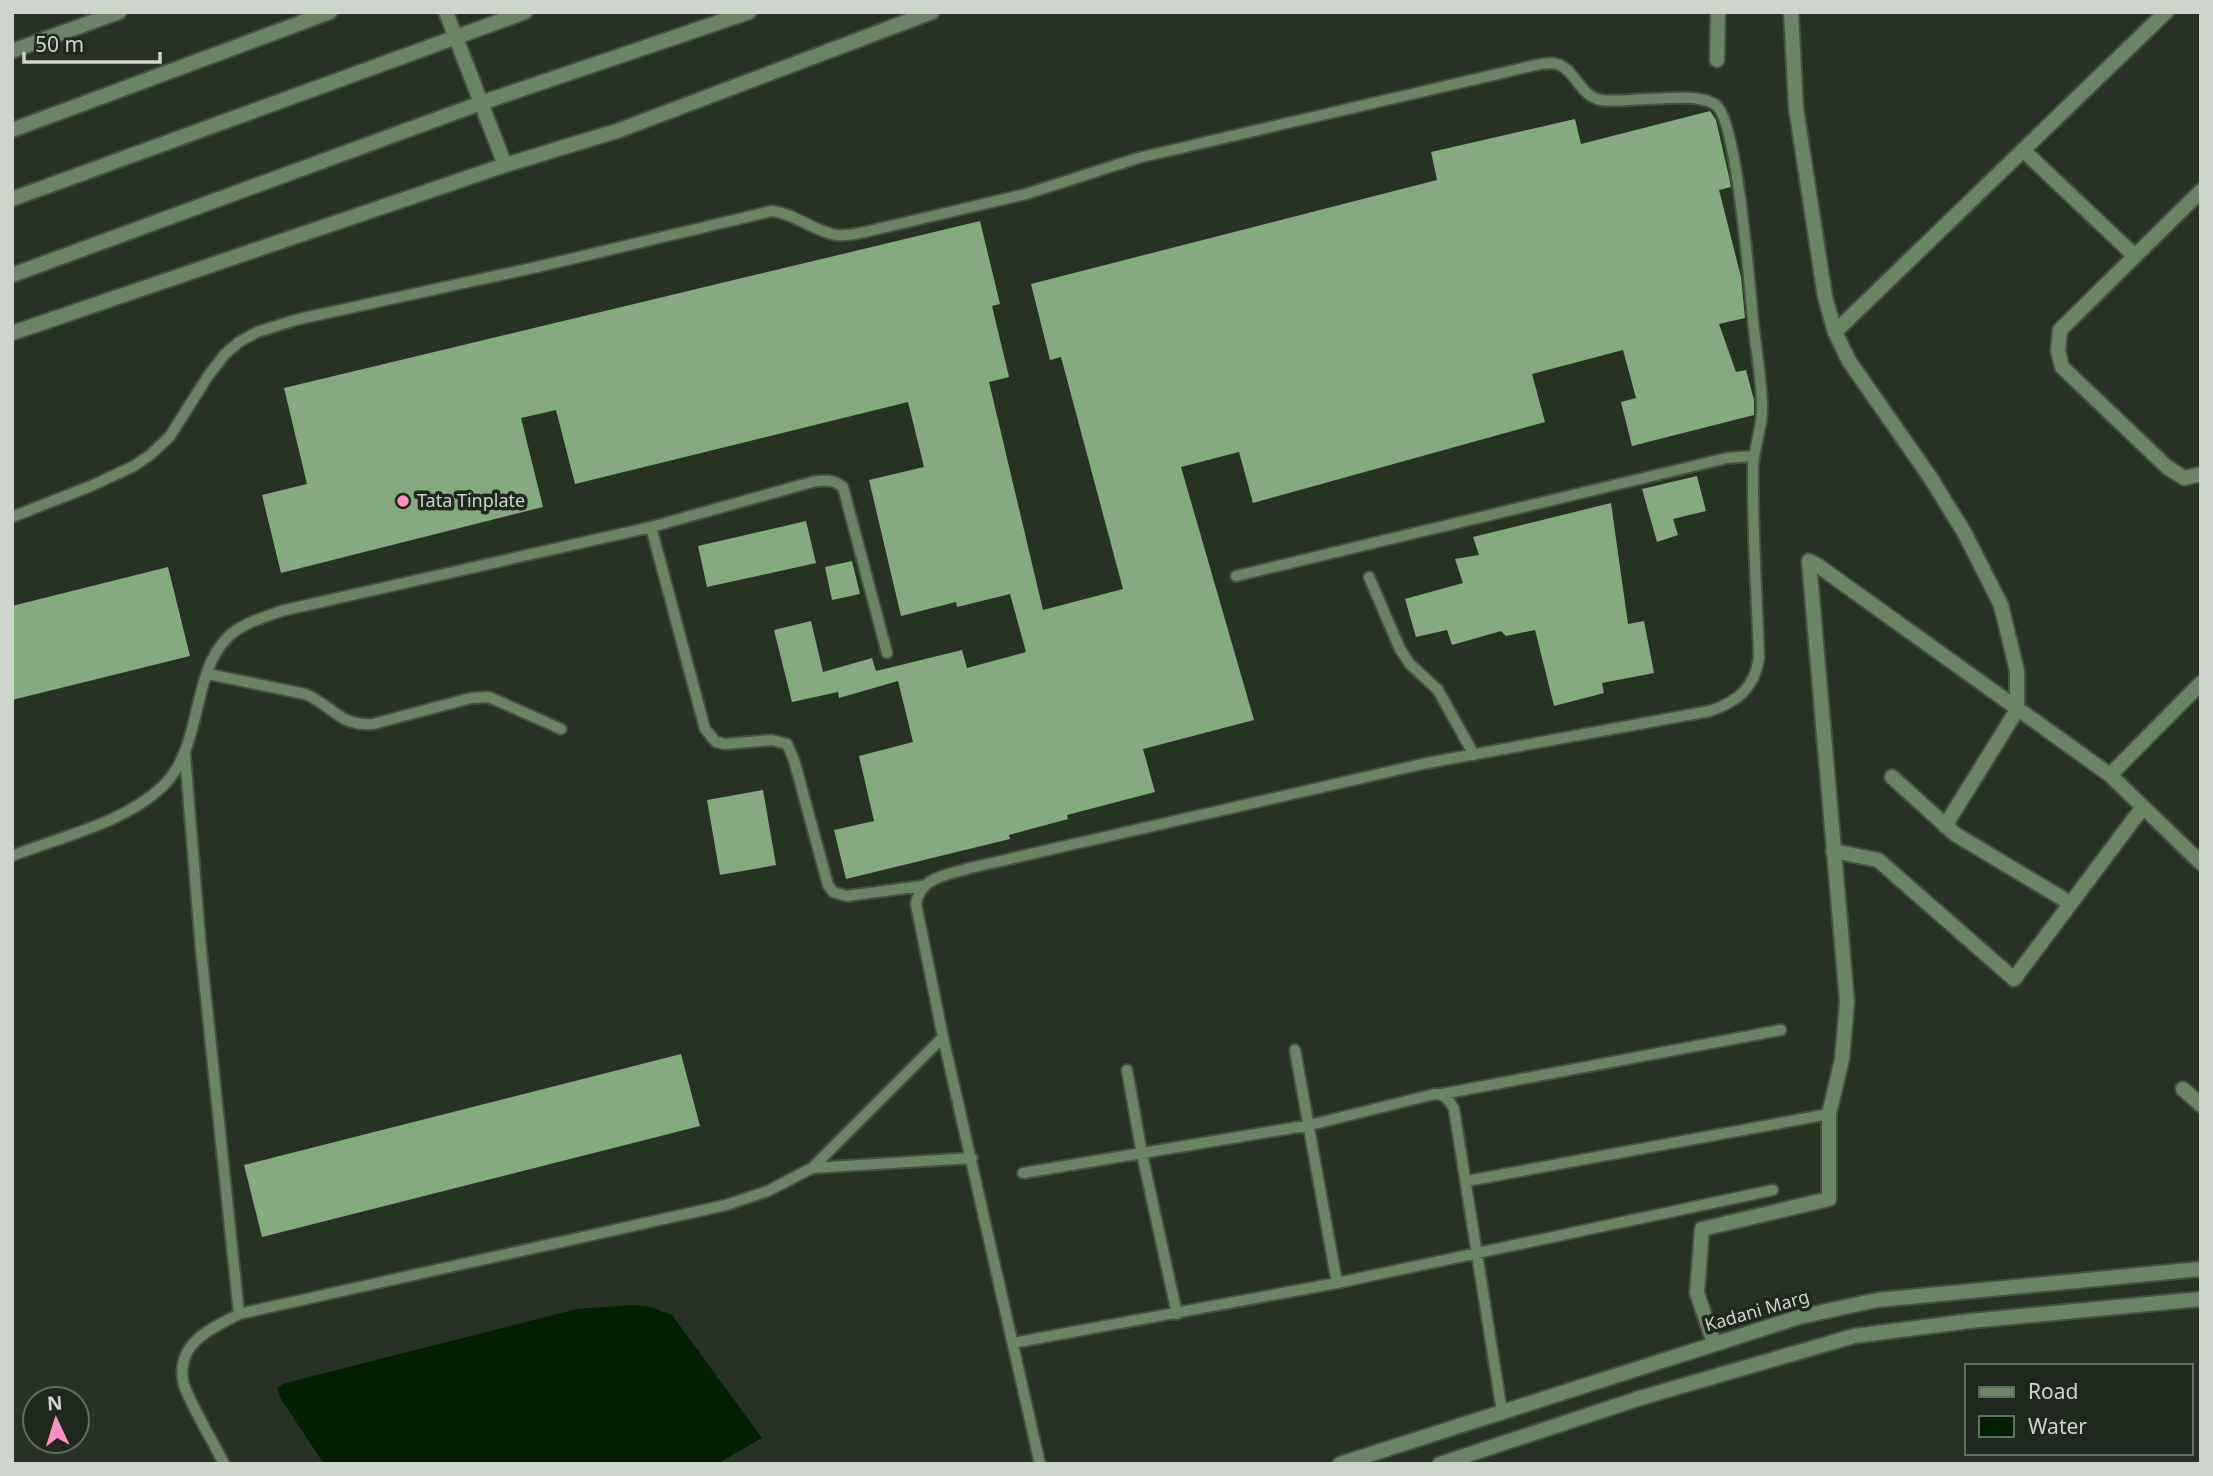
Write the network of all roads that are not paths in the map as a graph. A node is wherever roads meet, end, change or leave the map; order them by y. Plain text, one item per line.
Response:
1 (119, 12) edge
2 (330, 12) edge
3 (446, 12) edge
4 (525, 12) edge
5 (750, 12) edge
6 (932, 12) edge
7 (1718, 12) edge
8 (1791, 12) edge
9 (2166, 12) edge
10 (456, 37) junction
11 (12, 51) edge
12 (1717, 60) dead end
13 (481, 103) junction
14 (12, 130) edge
15 (2023, 150) junction
16 (505, 165) junction
17 (2201, 191) edge
18 (12, 199) edge
19 (2135, 256) junction
20 (12, 275) edge
21 (1835, 332) junction
22 (12, 333) edge
23 (1754, 456) junction
24 (2201, 474) edge
25 (12, 517) edge
26 (651, 527) junction
27 (1236, 576) dead end
28 (1369, 577) dead end
29 (887, 653) dead end
30 (208, 674) junction
31 (2201, 682) edge
32 (2017, 710) junction
33 (561, 729) dead end
34 (185, 755) junction
35 (1474, 755) junction
36 (2110, 775) junction
37 (1892, 777) dead end
38 (2143, 807) junction
39 (1945, 825) junction
40 (1833, 852) junction
41 (12, 856) edge
42 (2201, 863) edge
43 (922, 886) junction
44 (2070, 903) junction
45 (1781, 1030) dead end
46 (943, 1037) junction
47 (1295, 1050) dead end
48 (1127, 1070) dead end
49 (2183, 1089) dead end
50 (1442, 1094) junction
51 (2201, 1105) edge
52 (1829, 1114) junction
53 (1310, 1125) junction
54 (1142, 1154) junction
55 (972, 1158) junction
56 (812, 1168) junction
57 (1023, 1173) dead end
58 (1467, 1181) junction
59 (1773, 1190) dead end
60 (1479, 1254) junction
61 (2201, 1269) edge
62 (1337, 1283) junction
63 (2201, 1299) edge
64 (239, 1314) junction
65 (1177, 1314) junction
66 (1013, 1343) junction
67 (1714, 1343) junction
68 (1502, 1412) junction
69 (224, 1464) edge
70 (1040, 1464) edge
71 (1340, 1464) edge
72 (1440, 1464) edge

1 - 11 street
2 - 14 street
3 - 10 street
4 - 10 street
5 - 13 street
6 - 16 street
7 - 12 street
8 - 21 street
9 - 15 street
10 - 13 street
10 - 18 street
13 - 16 street
13 - 20 street
15 - 19 street
15 - 21 street
16 - 22 street
17 - 19 street
19 - 24 street
21 - 32 street
23 - 25 lane
23 - 27 lane
23 - 35 lane
26 - 29 lane
26 - 30 lane
26 - 43 lane
28 - 35 lane
30 - 33 lane
30 - 34 lane
31 - 36 street
32 - 36 street
32 - 39 street
32 - 40 street
34 - 41 lane
34 - 64 lane
35 - 43 lane
36 - 38 street
37 - 39 street
38 - 42 street
38 - 44 street
39 - 44 street
40 - 44 street
40 - 52 street
43 - 46 lane
45 - 50 lane
46 - 55 lane
46 - 56 lane
47 - 53 lane
48 - 54 lane
49 - 51 street
50 - 53 lane
50 - 58 lane
52 - 58 lane
52 - 67 street
53 - 54 lane
53 - 62 lane
54 - 57 lane
54 - 65 lane
55 - 56 lane
55 - 66 lane
56 - 64 lane
58 - 60 lane
59 - 60 lane
60 - 62 lane
60 - 68 lane
61 - 67 street, Kadani Marg
62 - 65 lane
63 - 72 street
64 - 69 lane
65 - 66 lane
66 - 70 lane
67 - 68 street, Kadani Marg
68 - 71 street, Kadani Marg

